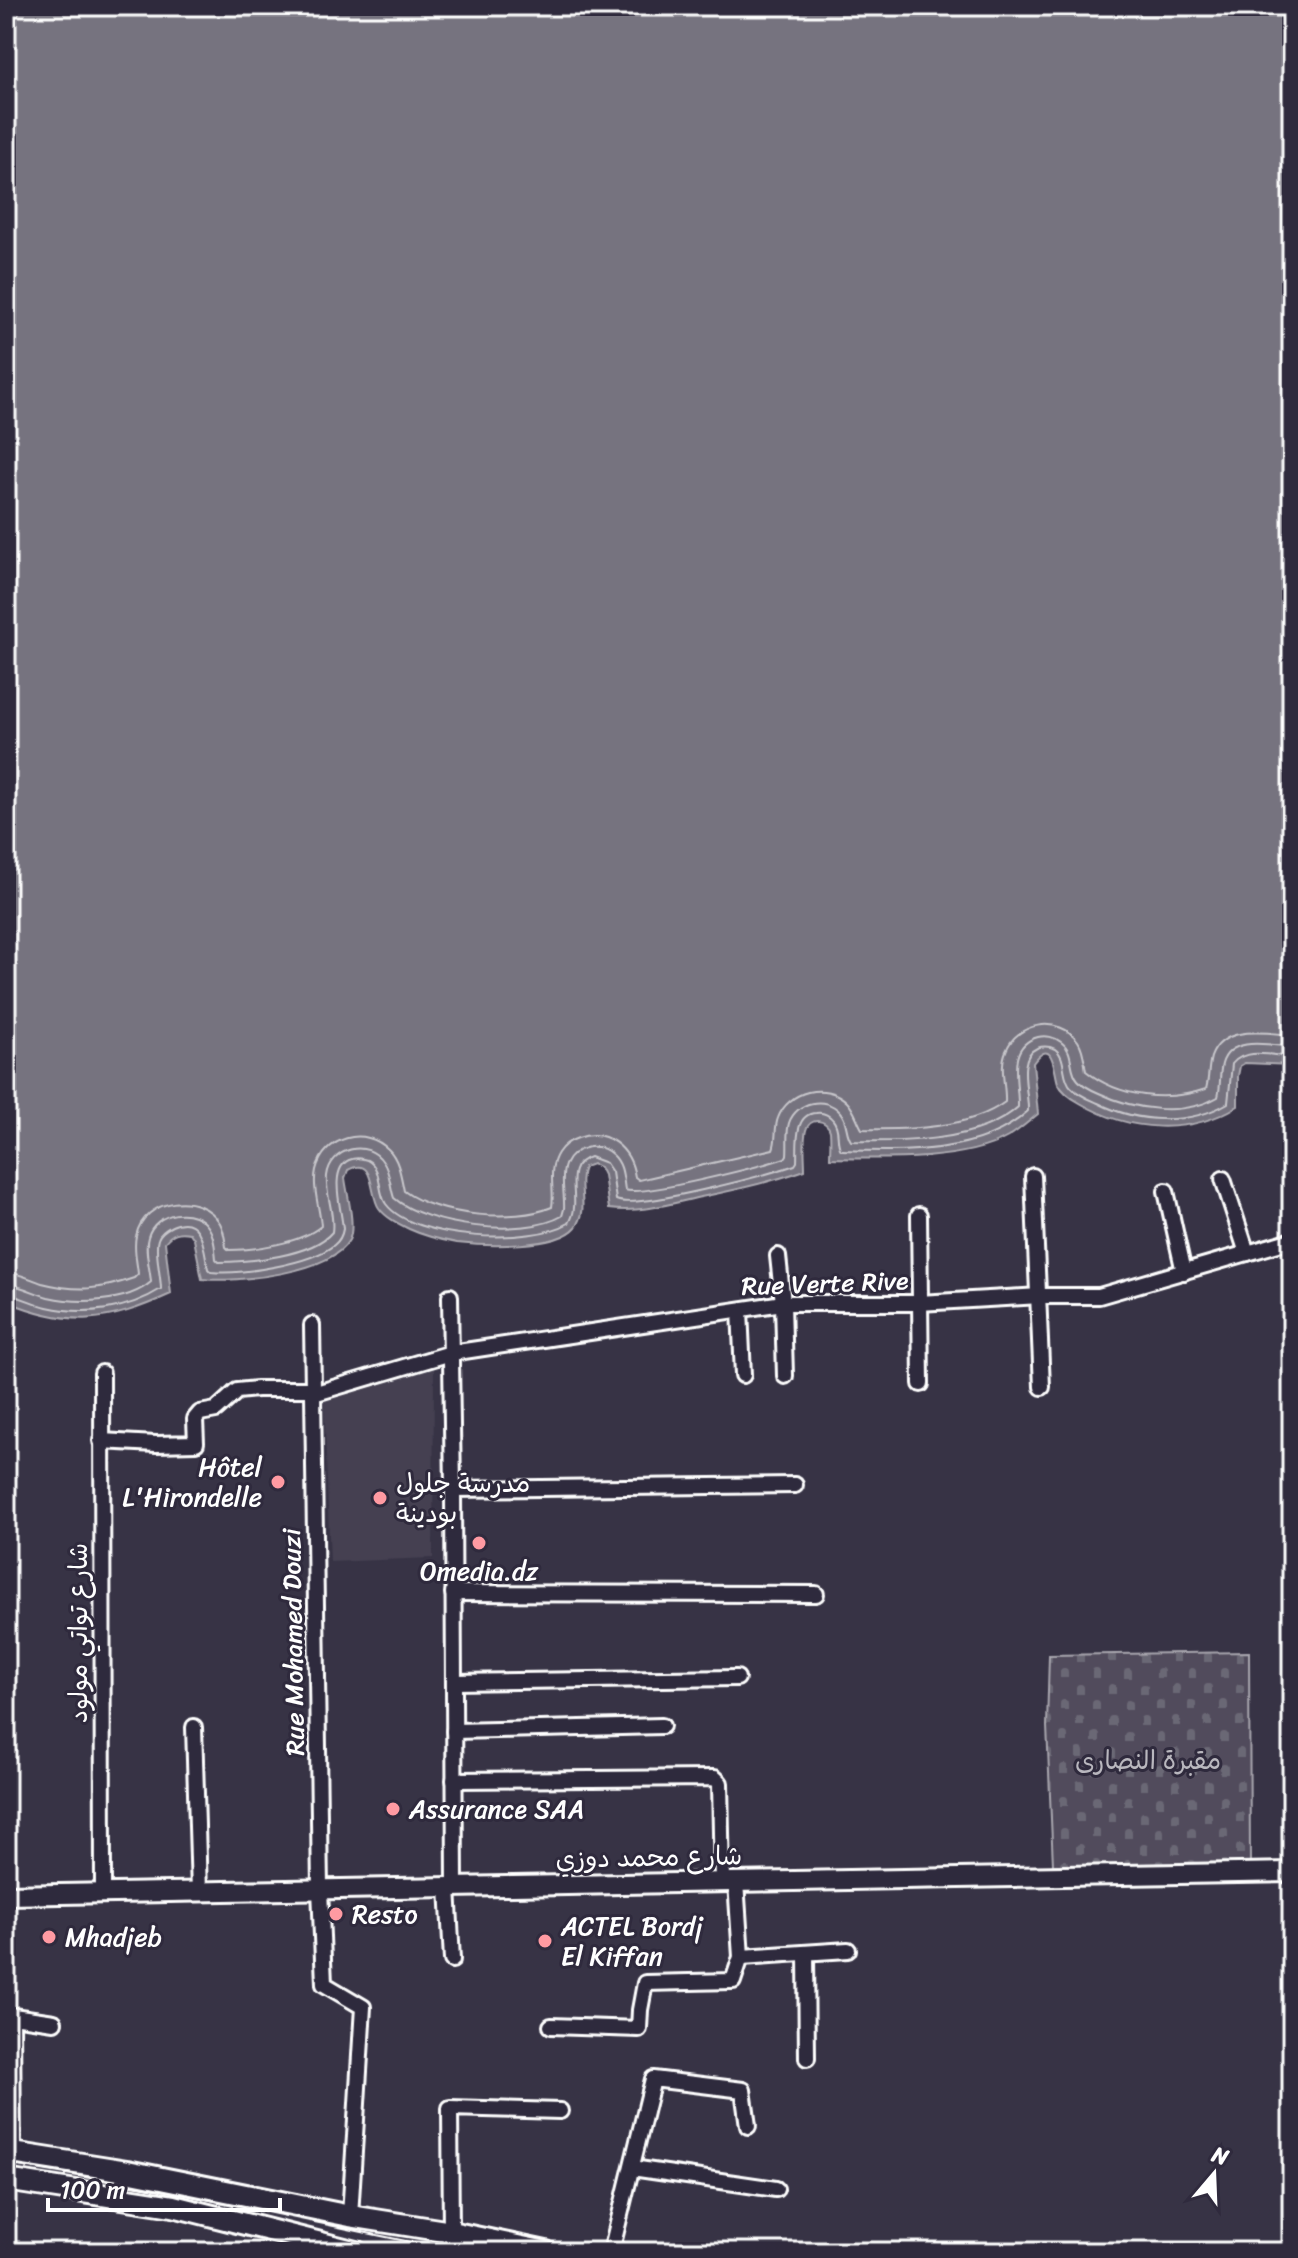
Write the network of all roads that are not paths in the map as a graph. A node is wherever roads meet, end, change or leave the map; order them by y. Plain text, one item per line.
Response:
1 (1033, 1176) dead end
2 (1223, 1179) dead end
3 (1166, 1191) dead end
4 (919, 1215) dead end
5 (1292, 1240) edge
6 (1247, 1253) junction
7 (778, 1256) dead end
8 (1184, 1272) junction
9 (450, 1296) dead end
10 (1040, 1296) junction
11 (783, 1303) junction
12 (919, 1303) junction
13 (740, 1310) junction
14 (312, 1325) dead end
15 (451, 1353) junction
16 (102, 1373) dead end
17 (743, 1375) dead end
18 (785, 1376) dead end
19 (921, 1384) dead end
20 (1042, 1387) dead end
21 (313, 1392) junction
22 (101, 1441) junction
23 (795, 1485) dead end
24 (453, 1489) junction
25 (453, 1593) junction
26 (816, 1594) dead end
27 (737, 1678) dead end
28 (454, 1682) junction
29 (662, 1726) dead end
30 (194, 1727) dead end
31 (454, 1731) junction
32 (454, 1780) junction
33 (1292, 1872) edge
34 (729, 1882) junction
35 (452, 1887) junction
36 (320, 1889) junction
37 (199, 1892) junction
38 (103, 1893) junction
39 (6, 1895) edge
40 (848, 1950) dead end
41 (806, 1953) junction
42 (741, 1957) junction
43 (452, 1960) dead end
44 (9, 2015) edge
45 (52, 2022) dead end
46 (551, 2026) dead end
47 (807, 2058) dead end
48 (560, 2111) dead end
49 (748, 2126) dead end
50 (9, 2153) edge
51 (632, 2168) junction
52 (6, 2180) edge
53 (776, 2189) dead end
54 (350, 2216) junction
55 (451, 2232) junction
56 (357, 2252) edge
57 (546, 2252) edge
58 (611, 2252) edge

1 - 10 street
2 - 6 street
3 - 8 street
4 - 12 street
5 - 6 street, Rue Verte Rive
6 - 8 street, Rue Verte Rive
7 - 11 street
8 - 10 street, Rue Verte Rive
9 - 15 street
10 - 12 street, Rue Verte Rive
10 - 20 street
11 - 12 street, Rue Verte Rive
11 - 13 street, Rue Verte Rive
11 - 18 street
12 - 19 street
13 - 15 street, Rue Verte Rive
13 - 17 street
14 - 21 street, Rue Mohamed Douzi
15 - 21 street, Rue Verte Rive
15 - 24 street
16 - 22 street, شارع تواتي مولود
21 - 22 street, Rue Verte Rive
21 - 36 street, Rue Mohamed Douzi
22 - 38 street, شارع تواتي مولود
23 - 24 street
24 - 25 street
25 - 26 street
25 - 28 street
27 - 28 street
28 - 31 street
29 - 31 street
30 - 37 street
31 - 32 street
32 - 34 street
32 - 35 street
33 - 34 street, شارع محمد دوزي
34 - 35 street, شارع محمد دوزي
34 - 42 street
35 - 36 street, شارع محمد دوزي
35 - 43 street
36 - 37 street, شارع محمد دوزي
36 - 54 street, Rue Mohamed Douzi
37 - 38 street, شارع محمد دوزي
38 - 39 street, شارع محمد دوزي
40 - 41 street
41 - 42 street
41 - 47 street
42 - 46 street
44 - 45 street
44 - 50 street
48 - 55 street
49 - 51 street
50 - 54 main road
51 - 53 street
51 - 58 street
52 - 56 main road
54 - 55 main road
55 - 57 main road

